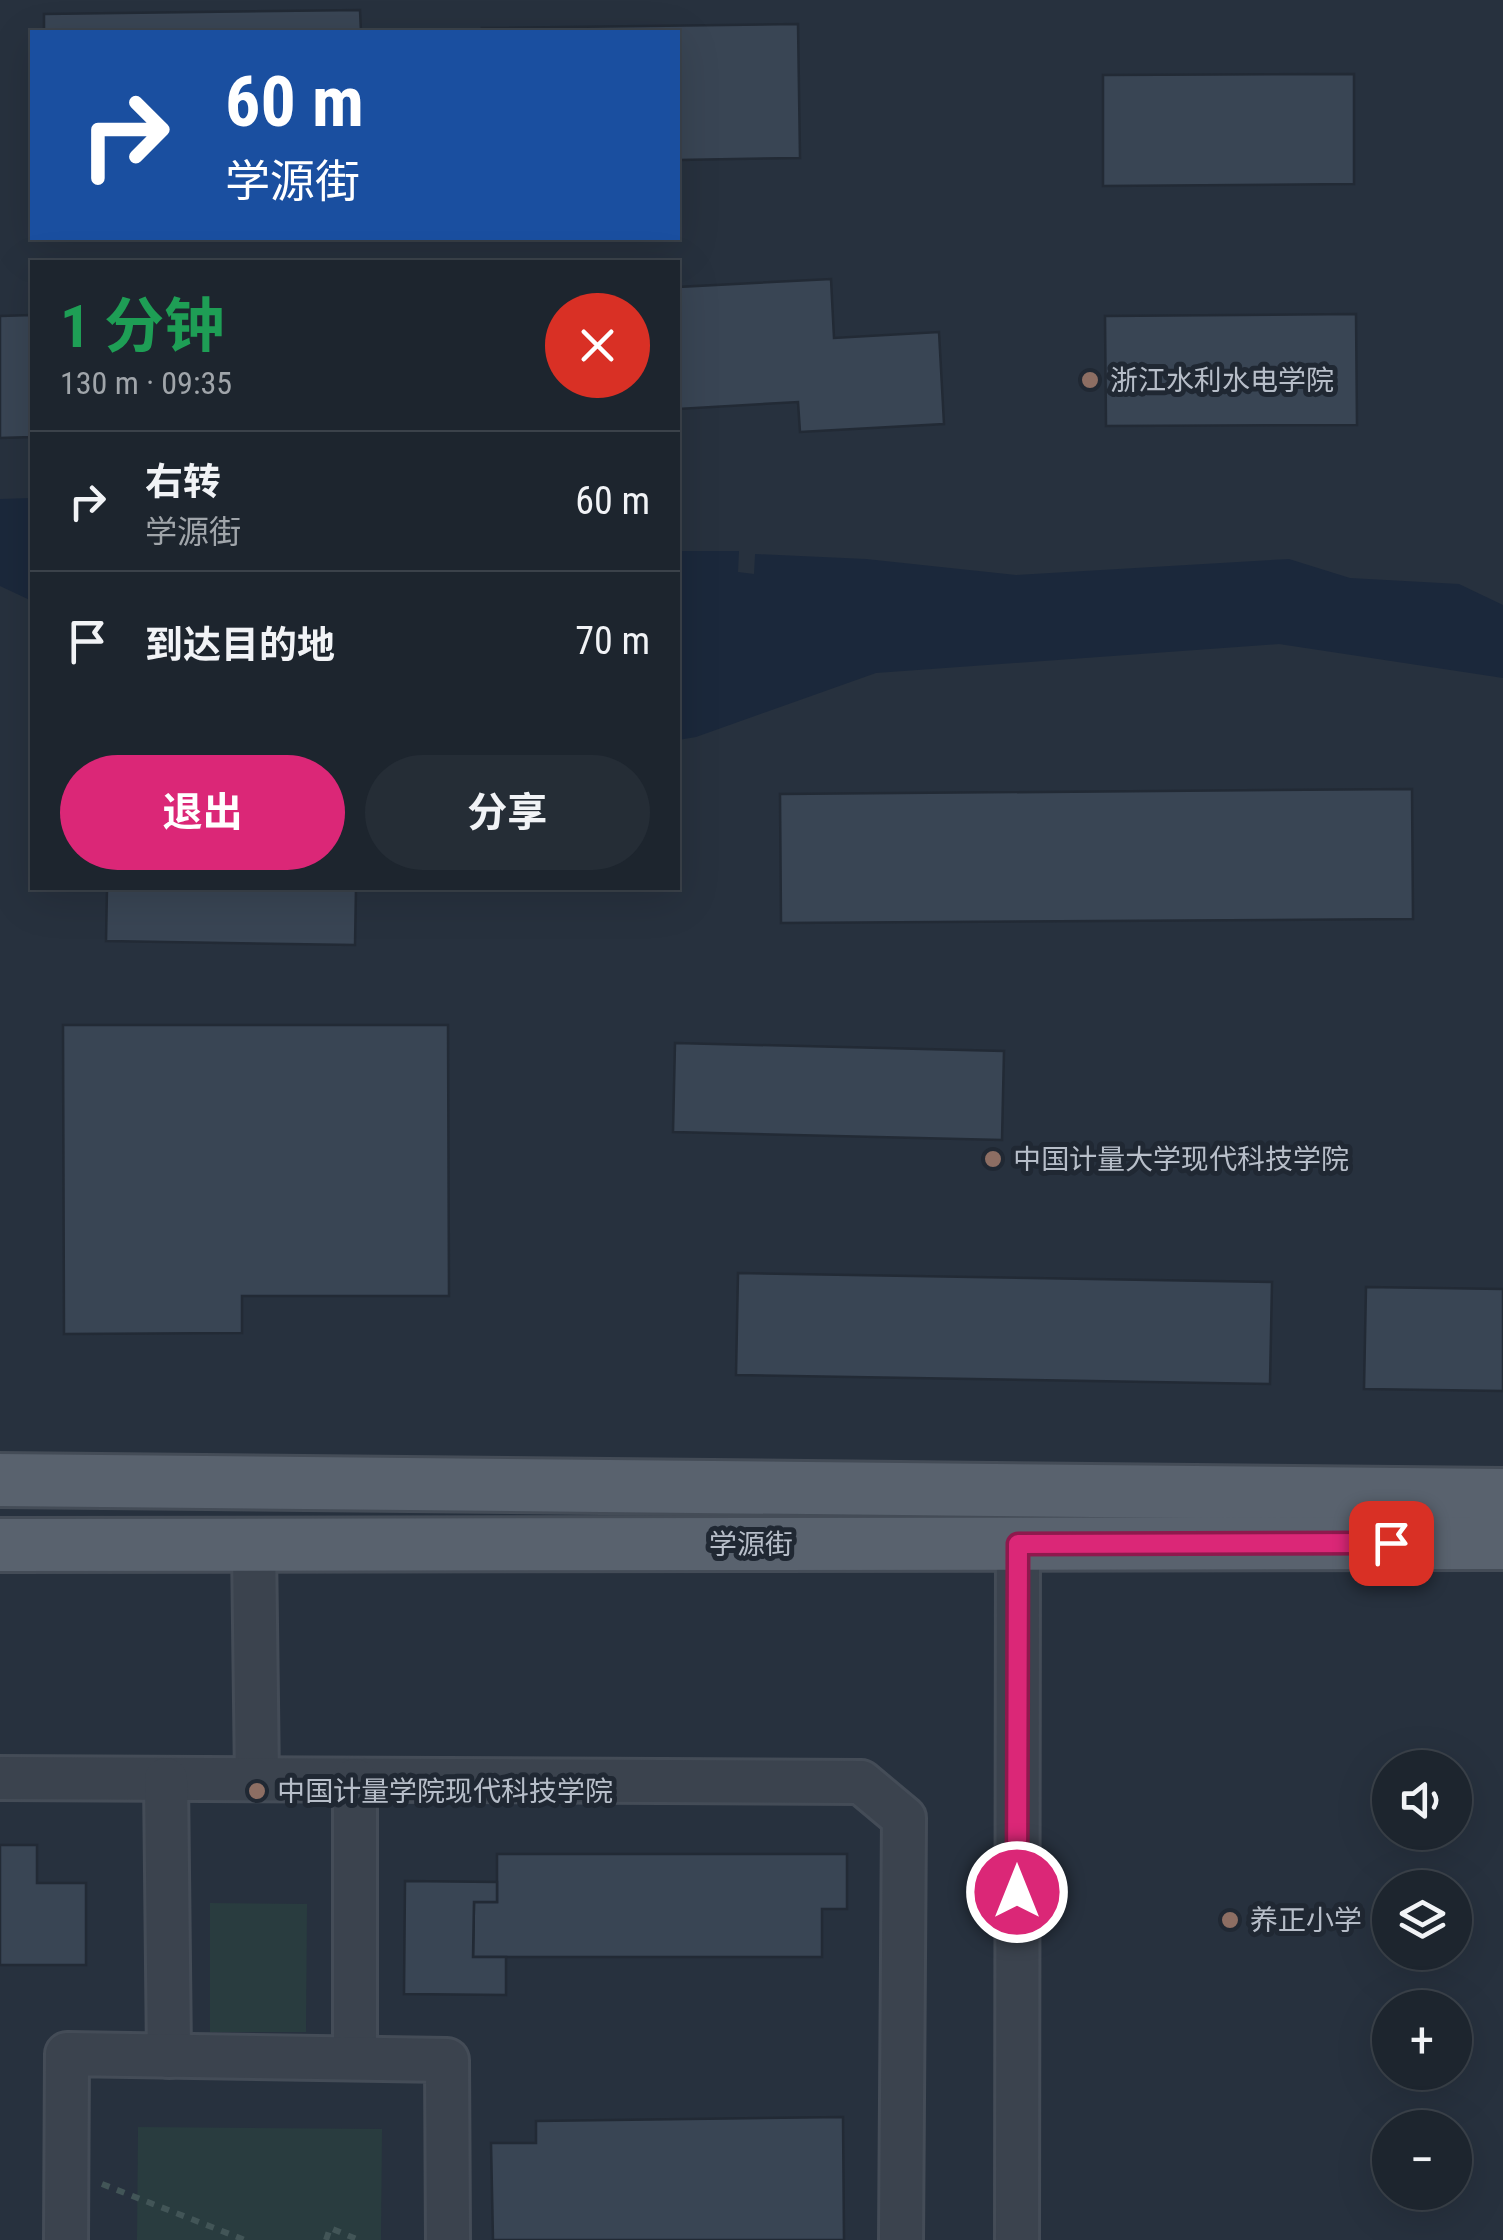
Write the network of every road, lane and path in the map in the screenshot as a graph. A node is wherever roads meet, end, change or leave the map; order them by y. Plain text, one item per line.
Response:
1 (0, 1480) edge
2 (1503, 1495) edge
3 (1503, 1542) edge
4 (1018, 1544) junction
5 (0, 1546) edge
6 (254, 1546) junction
7 (0, 1778) edge
8 (257, 1778) junction
9 (166, 1779) junction
10 (354, 1780) junction
11 (169, 2056) junction
12 (355, 2058) junction
13 (66, 2170) junction
14 (66, 2240) edge
15 (245, 2240) edge
16 (326, 2240) edge
17 (359, 2240) edge
18 (448, 2240) edge
19 (901, 2240) edge
20 (1016, 2240) edge

1 - 2 main road
3 - 4 main road, 学源街
4 - 6 main road, 学源街
4 - 20 street
5 - 6 main road, 学源街
6 - 8 street
7 - 9 street
8 - 9 street
8 - 10 street
9 - 11 street
10 - 12 street
10 - 19 street
11 - 12 street
11 - 13 street
12 - 18 street
13 - 14 street
13 - 15 path
16 - 17 path

